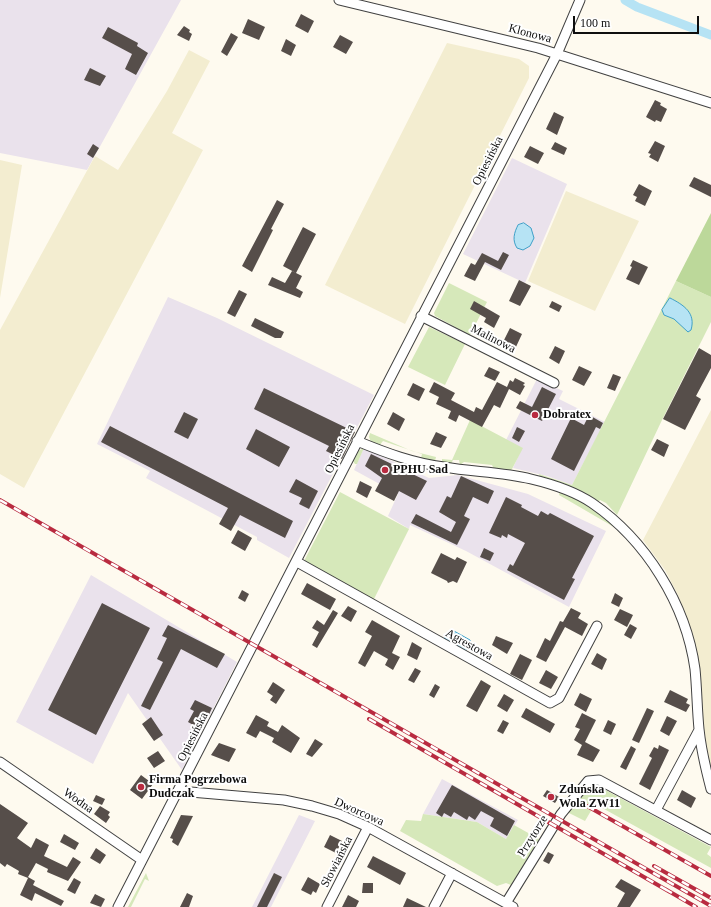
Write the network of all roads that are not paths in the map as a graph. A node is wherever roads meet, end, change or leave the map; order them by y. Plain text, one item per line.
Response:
1 (338, 0) edge
2 (580, 0) edge
3 (557, 54) junction
4 (711, 104) edge
5 (421, 316) junction
6 (554, 383) dead end
7 (357, 441) junction
8 (297, 562) junction
9 (597, 626) dead end
10 (699, 730) junction
11 (0, 762) edge
12 (711, 789) edge
13 (179, 791) junction
14 (656, 810) junction
15 (368, 828) junction
16 (711, 840) edge
17 (142, 860) junction
18 (452, 873) junction
19 (509, 905) edge
20 (118, 907) edge
21 (327, 907) edge
22 (434, 907) edge

1 - 3 street, Klonowa
2 - 3 street, Opiesińska
3 - 4 street, Klonowa
3 - 5 street, Opiesińska
5 - 6 street, Malinowa
5 - 7 street, Opiesińska
7 - 8 street, Opiesińska
7 - 10 street
8 - 9 street, Agrestowa
8 - 13 street, Opiesińska
10 - 12 street
10 - 14 street
11 - 17 street, Wodna
13 - 15 street, Dworcowa
13 - 17 street, Opiesińska
14 - 16 street, Przytorze
14 - 19 street, Przytorze
15 - 18 street, Dworcowa
15 - 21 street, Słowiańska
17 - 20 street, Opiesińska
18 - 19 street, Dworcowa
18 - 22 street

